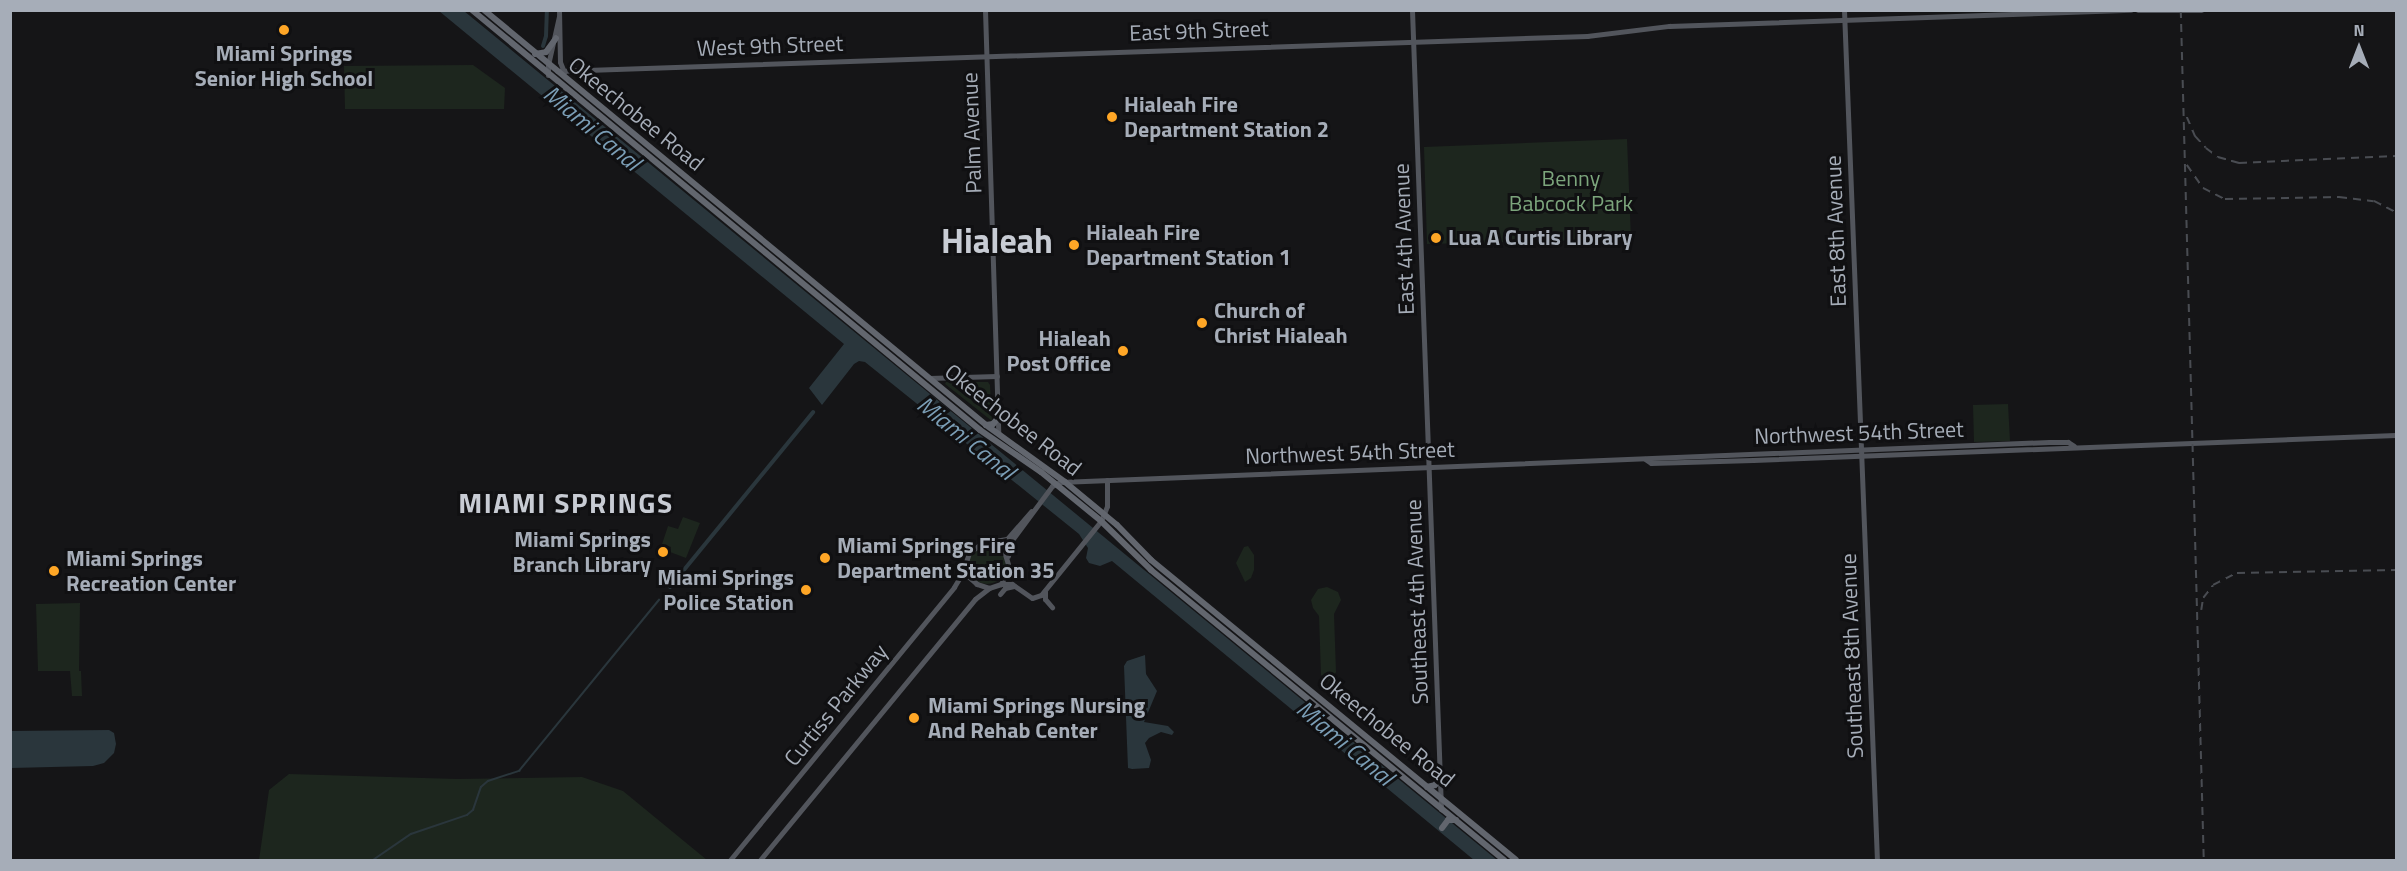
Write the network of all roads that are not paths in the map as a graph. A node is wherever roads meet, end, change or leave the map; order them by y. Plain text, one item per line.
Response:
1 (472, 10) edge
2 (484, 10) edge
3 (985, 10) edge
4 (1413, 10) edge
5 (1844, 10) edge
6 (2131, 10) edge
7 (2138, 10) edge
8 (2201, 10) edge
9 (2181, 11) edge
10 (559, 13) edge
11 (1844, 20) junction
12 (556, 38) junction
13 (1414, 41) junction
14 (535, 54) junction
15 (986, 55) junction
16 (546, 70) junction
17 (559, 71) junction
18 (788, 272) junction
19 (804, 276) junction
20 (889, 355) junction
21 (997, 376) junction
22 (929, 378) junction
23 (998, 418) junction
24 (986, 425) junction
25 (998, 434) junction
26 (2397, 435) edge
27 (1002, 446) junction
28 (2074, 446) junction
29 (1970, 449) junction
30 (1754, 453) junction
31 (1861, 453) junction
32 (1645, 459) junction
33 (1710, 461) junction
34 (1428, 467) junction
35 (1107, 480) junction
36 (1065, 482) junction
37 (1056, 484) junction
38 (1033, 510) junction
39 (1103, 518) junction
40 (990, 542) junction
41 (1008, 556) junction
42 (965, 569) junction
43 (1001, 584) junction
44 (1015, 586) junction
45 (989, 588) junction
46 (1045, 591) junction
47 (1000, 594) dead end
48 (1052, 607) dead end
49 (1305, 696) junction
50 (1320, 699) junction
51 (1440, 778) junction
52 (1427, 787) junction
53 (1441, 798) junction
54 (1442, 809) junction
55 (1453, 820) junction
56 (1442, 828) dead end
57 (730, 861) edge
58 (760, 861) edge
59 (1504, 861) edge
60 (1516, 861) edge
61 (1877, 861) edge

1 - 16 highway, Okeechobee Road
2 - 14 highway, Okeechobee Road
3 - 15 main road, Palm Avenue
4 - 13 main road, East 4th Avenue
5 - 11 main road, East 8th Avenue
6 - 11 main road, East 9th Street
7 - 9 main road
8 - 9 main road
10 - 12 main road
10 - 17 main road
11 - 13 main road, East 9th Street
11 - 31 main road, East 8th Avenue
12 - 14 highway
12 - 16 main road
13 - 15 main road, East 9th Street
13 - 34 main road, East 4th Avenue
14 - 16 highway, Okeechobee Road
15 - 17 main road, West 9th Street
15 - 21 main road, Palm Avenue
16 - 17 highway
16 - 18 highway, Okeechobee Road
17 - 19 highway, Okeechobee Road
18 - 19 highway
18 - 20 highway, Okeechobee Road
19 - 22 highway, Okeechobee Road
20 - 22 highway
20 - 27 highway, Okeechobee Road
21 - 22 main road
21 - 23 main road, Palm Avenue
22 - 24 highway, Okeechobee Road
23 - 24 highway
23 - 25 main road, Palm Avenue
24 - 25 highway, Okeechobee Road
25 - 27 highway
25 - 36 highway, Okeechobee Road
26 - 28 main road, Northwest 54th Street
27 - 37 highway, Okeechobee Road
28 - 29 main road, Northwest 54th Street
28 - 29 main road, Northwest 54th Street
29 - 31 main road, Northwest 54th Street
29 - 31 main road, Northwest 54th Street
30 - 31 main road, Northwest 54th Street
30 - 32 main road, Northwest 54th Street
30 - 33 main road
31 - 33 main road, Northwest 54th Street
31 - 61 main road, Southeast 8th Avenue
32 - 33 main road, Northwest 54th Street
32 - 34 main road, Northwest 54th Street
34 - 35 main road, Northwest 54th Street
34 - 51 main road, Southeast 4th Avenue
35 - 36 main road, Northwest 54th Street
35 - 39 main road
36 - 37 main road, Northwest 54th Street
36 - 39 highway, Okeechobee Road
37 - 38 main road
37 - 39 highway, Okeechobee Road
38 - 40 main road
38 - 41 main road
39 - 46 main road
39 - 49 highway, Okeechobee Road
39 - 50 highway, Okeechobee Road
40 - 41 main road
40 - 42 main road
41 - 43 main road
42 - 45 main road
42 - 57 main road, Curtiss Parkway
43 - 44 main road
43 - 45 main road
44 - 46 main road
44 - 47 main road
45 - 58 main road, Curtiss Parkway
46 - 48 main road
49 - 50 highway
49 - 54 highway, Okeechobee Road
50 - 52 highway, Okeechobee Road
51 - 52 highway
51 - 53 main road, Southeast 4th Avenue
52 - 53 highway, Okeechobee Road
53 - 54 main road, Southeast 4th Avenue
53 - 60 highway, Okeechobee Road
54 - 55 highway, Okeechobee Road
55 - 56 highway
55 - 59 highway, Okeechobee Road

